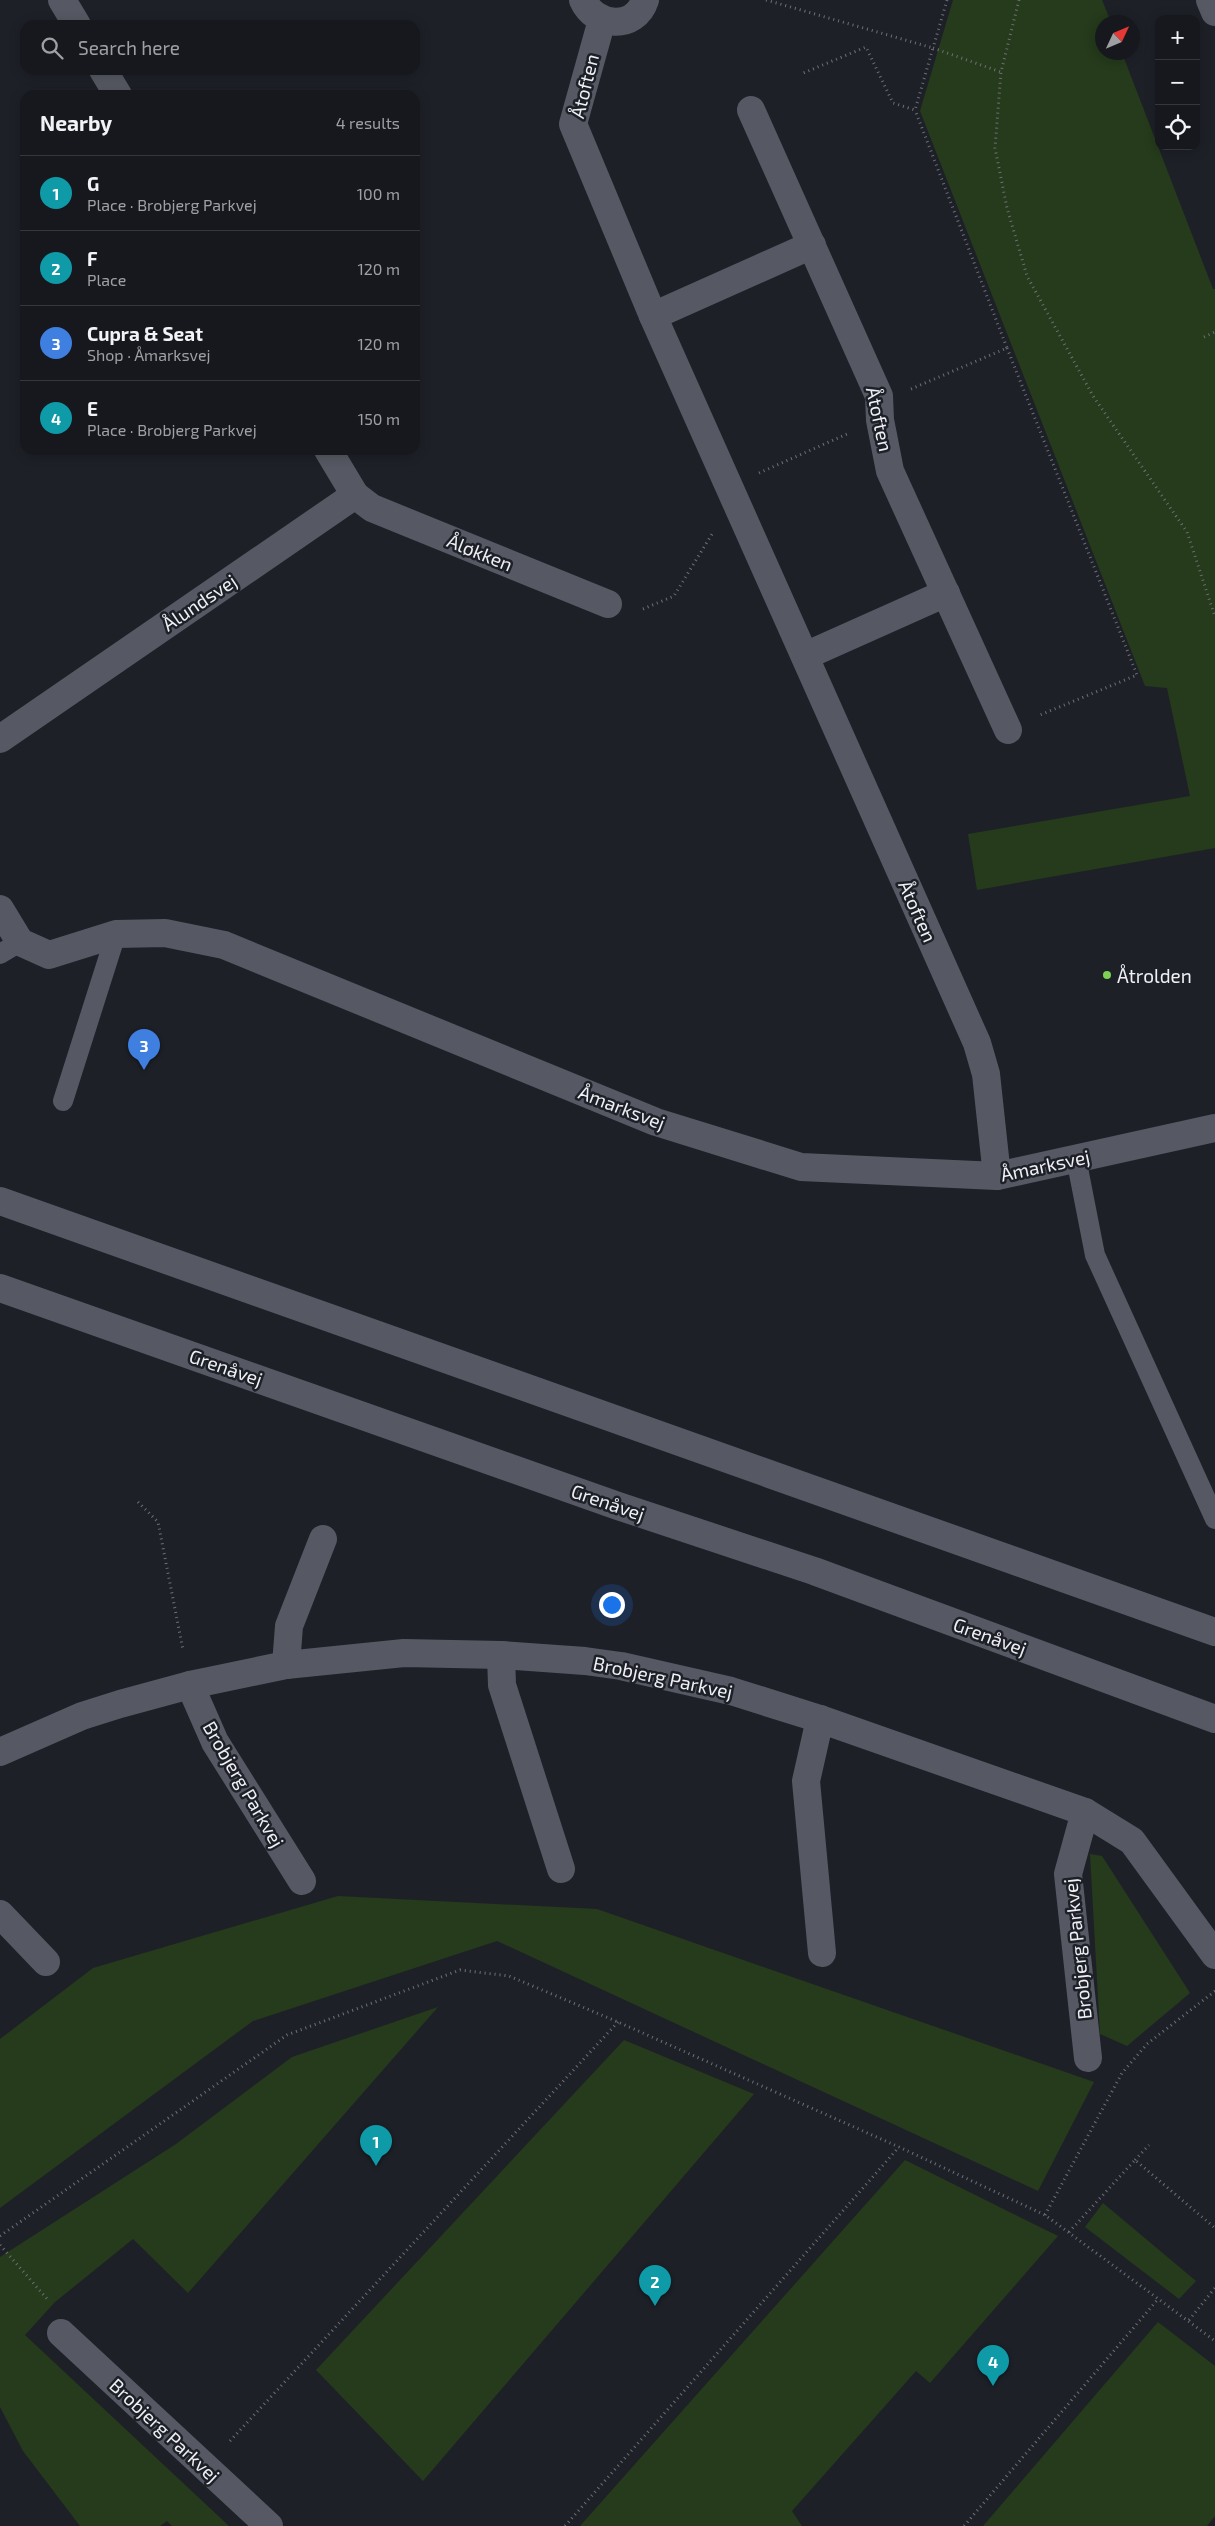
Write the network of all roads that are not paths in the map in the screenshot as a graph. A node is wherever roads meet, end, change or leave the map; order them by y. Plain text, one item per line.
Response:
1 (62, 0) edge
2 (582, 0) edge
3 (645, 0) edge
4 (1210, 0) edge
5 (1215, 12) edge
6 (74, 20) edge
7 (602, 20) junction
8 (106, 75) edge
9 (115, 90) edge
10 (751, 110) dead end
11 (812, 245) junction
12 (653, 316) junction
13 (331, 455) edge
14 (355, 495) junction
15 (946, 593) junction
16 (608, 604) road end
17 (805, 656) junction
18 (1008, 730) road end
19 (0, 739) edge
20 (0, 909) edge
21 (116, 934) junction
22 (10, 948) edge
23 (63, 1101) dead end
24 (1215, 1128) edge
25 (1076, 1158) junction
26 (997, 1176) junction
27 (0, 1201) edge
28 (0, 1288) edge
29 (1215, 1519) edge
30 (323, 1539) dead end
31 (1215, 1632) edge
32 (501, 1655) junction
33 (286, 1665) junction
34 (190, 1685) junction
35 (820, 1719) junction
36 (1215, 1719) edge
37 (0, 1752) edge
38 (1085, 1812) junction
39 (561, 1869) dead end
40 (302, 1881) dead end
41 (0, 1914) edge
42 (822, 1953) dead end
43 (1215, 1955) edge
44 (46, 1962) dead end
45 (1088, 2058) dead end
46 (61, 2333) road end
47 (269, 2526) edge

1 - 6 street
2 - 7 street
3 - 7 street
4 - 5 street
7 - 12 street, Åtoften
8 - 9 street
10 - 11 street, Åtoften
11 - 12 street
11 - 15 street, Åtoften
12 - 17 street, Åtoften
13 - 14 street
14 - 16 street, Åløkken
14 - 19 street, Ålundsvej
15 - 17 street
15 - 18 street, Åtoften
17 - 26 street, Åtoften
20 - 22 street
21 - 22 street, Åmarksvej
21 - 23 lane
21 - 26 street, Åmarksvej
24 - 25 street, Åmarksvej
25 - 26 street, Åmarksvej
25 - 29 lane
27 - 31 street
28 - 36 street, Grenåvej
30 - 33 street
32 - 33 street, Brobjerg Parkvej
32 - 35 street, Brobjerg Parkvej
32 - 39 street
33 - 34 street, Brobjerg Parkvej
34 - 37 street, Brobjerg Parkvej
34 - 40 street, Brobjerg Parkvej
35 - 38 street, Brobjerg Parkvej
35 - 42 street
38 - 43 street, Brobjerg Parkvej
38 - 45 street, Brobjerg Parkvej
41 - 44 street
46 - 47 street, Brobjerg Parkvej

